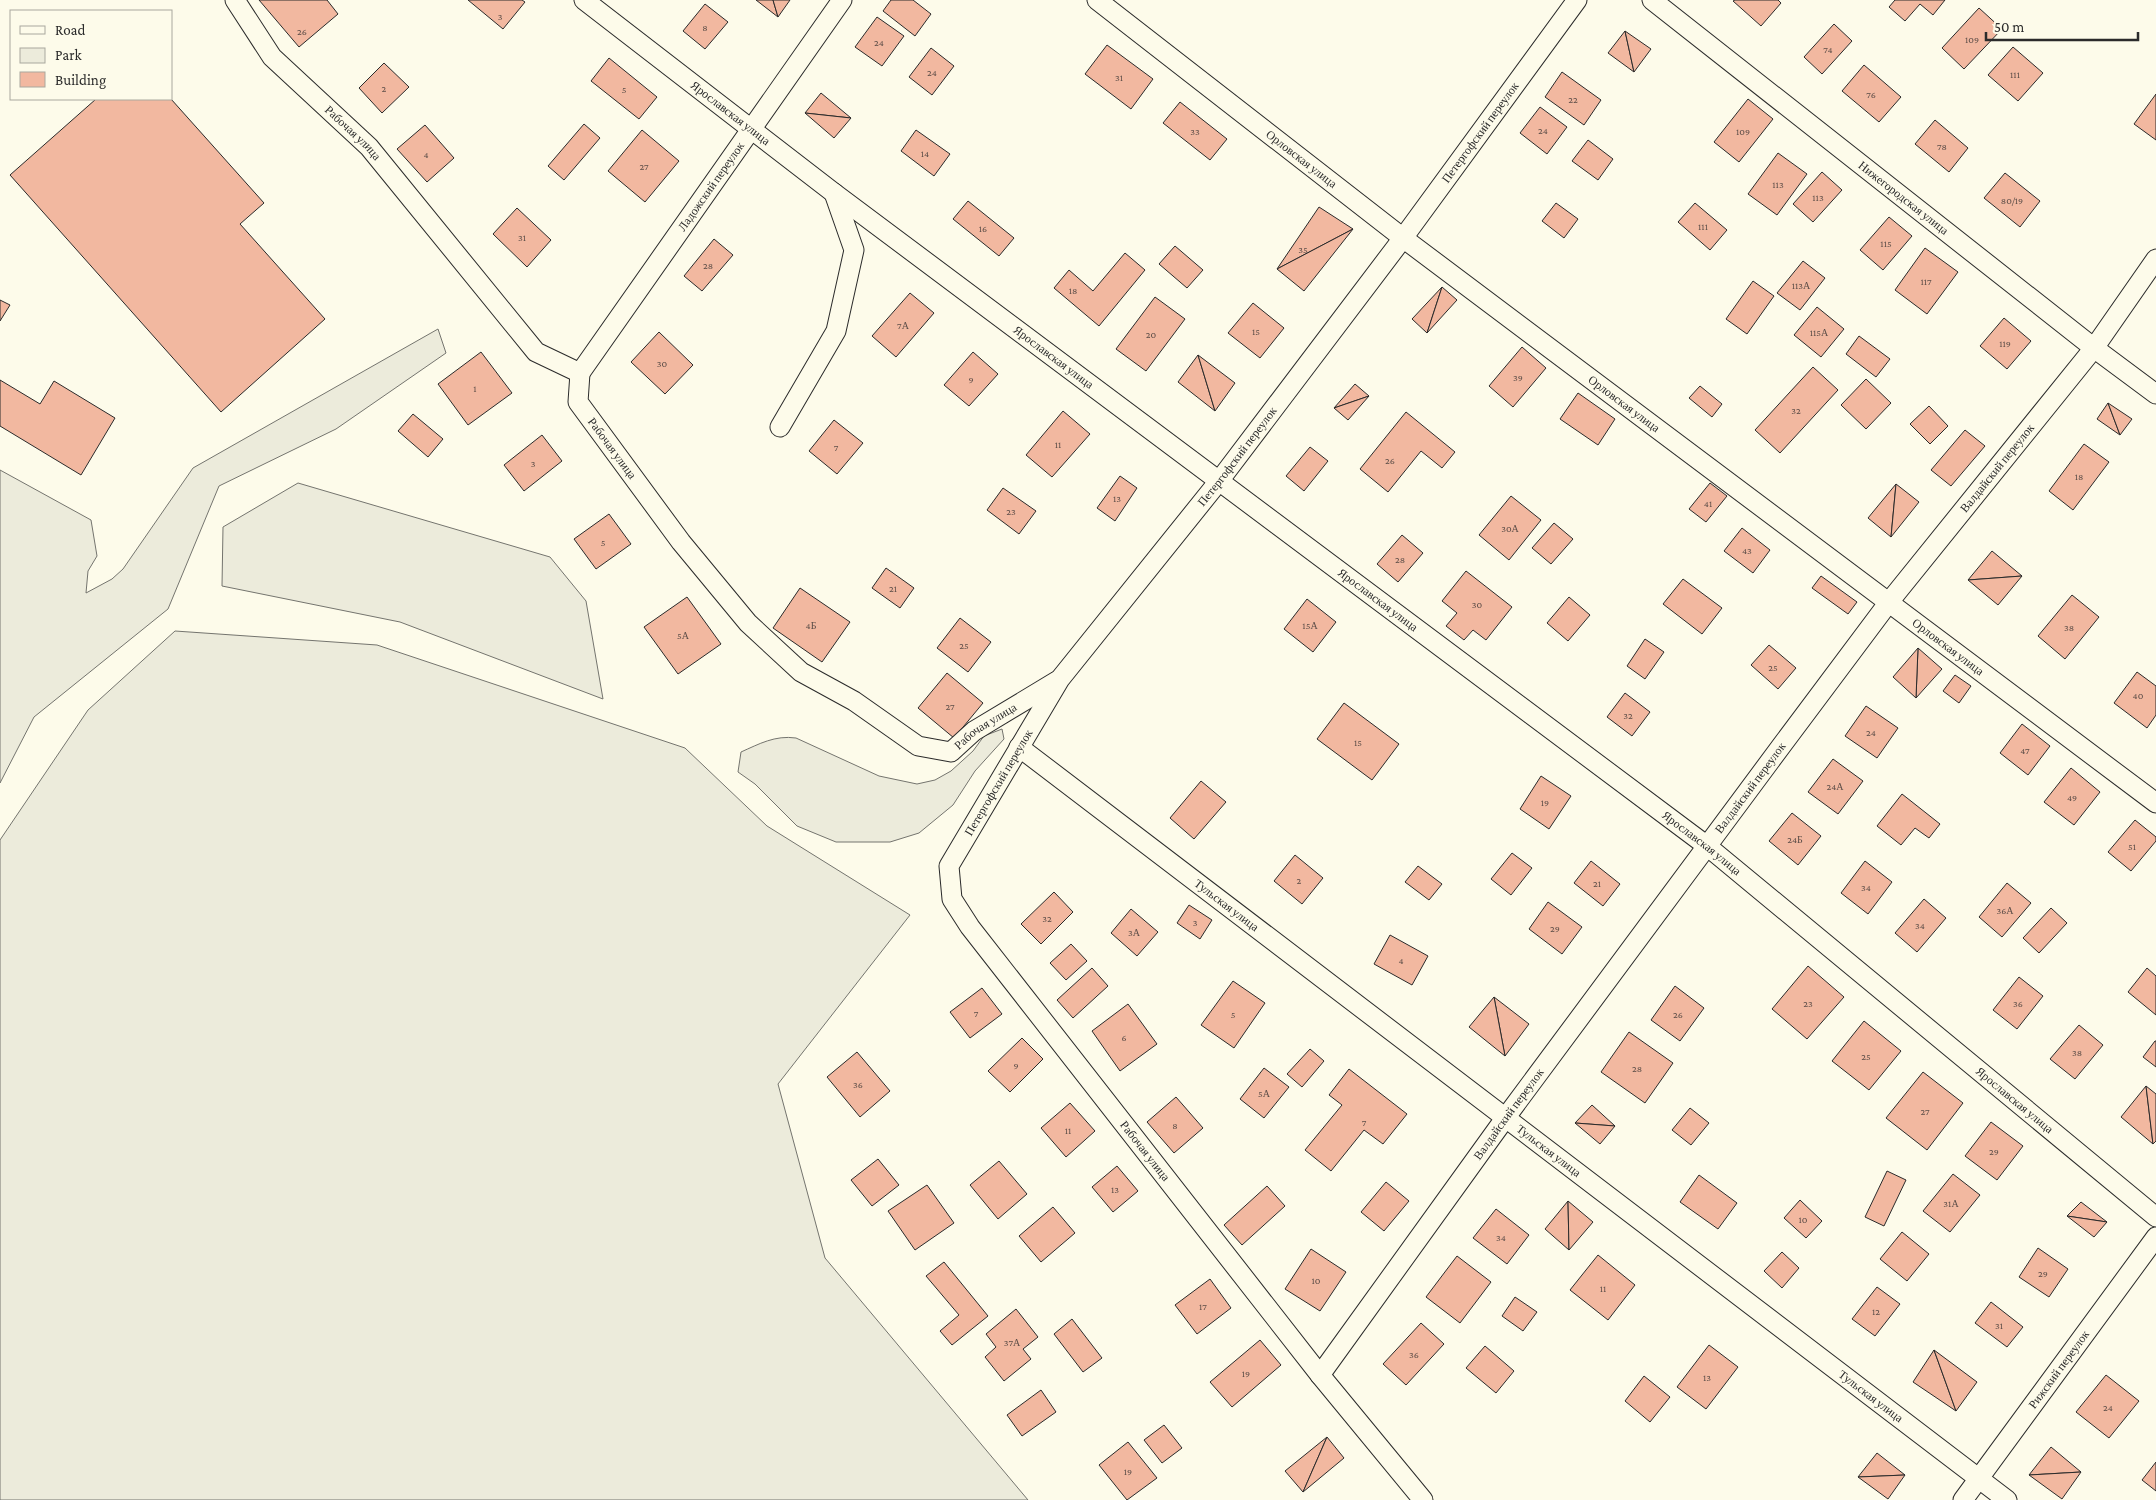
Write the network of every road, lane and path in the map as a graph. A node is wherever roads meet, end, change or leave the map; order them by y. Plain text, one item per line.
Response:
1 (235, 0) edge
2 (584, 0) edge
3 (842, 0) edge
4 (1097, 0) edge
5 (1576, 0) edge
6 (1652, 0) edge
7 (752, 128) junction
8 (834, 193) junction
9 (1403, 238) junction
10 (2156, 258) edge
11 (2094, 348) junction
12 (580, 373) junction
13 (2156, 394) edge
14 (780, 427) dead end
15 (1219, 481) junction
16 (1889, 602) junction
17 (1060, 679) junction
18 (1019, 747) junction
19 (2156, 803) edge
20 (1707, 846) junction
21 (970, 927) joint
22 (1506, 1117) junction
23 (2156, 1218) edge
24 (2156, 1237) edge
25 (1320, 1375) junction
26 (1978, 1479) junction
27 (1423, 1500) edge
28 (1963, 1500) edge
29 (2007, 1500) edge

1 - 12 street, Рабочая улица
2 - 7 street, Ярославская улица
3 - 7 street, Ладожский переулок
4 - 9 street, Орловская улица
5 - 9 street, Петергофский переулок
6 - 11 street, Нижегородская улица
7 - 8 street, Ярославская улица
7 - 12 street, Ладожский переулок
8 - 14 street
8 - 15 street, Ярославская улица
9 - 15 street, Петергофский переулок
9 - 16 street, Орловская улица
10 - 11 street, Валдайский переулок
11 - 13 street, Нижегородская улица
11 - 16 street, Валдайский переулок
12 - 17 street, Рабочая улица
15 - 17 street, Петергофский переулок
15 - 20 street, Ярославская улица
16 - 19 street, Орловская улица
16 - 20 street, Валдайский переулок
17 - 18 street, Петергофский переулок
18 - 21 street, Петергофский переулок
18 - 22 street, Тульская улица
20 - 22 street, Валдайский переулок
20 - 23 street, Ярославская улица
21 - 25 street, Рабочая улица
22 - 25 street, Валдайский переулок
22 - 26 street, Тульская улица
24 - 26 street, Рижский переулок
25 - 27 street, Рабочая улица
26 - 28 street, Рижский переулок
26 - 29 street, Тульская улица

